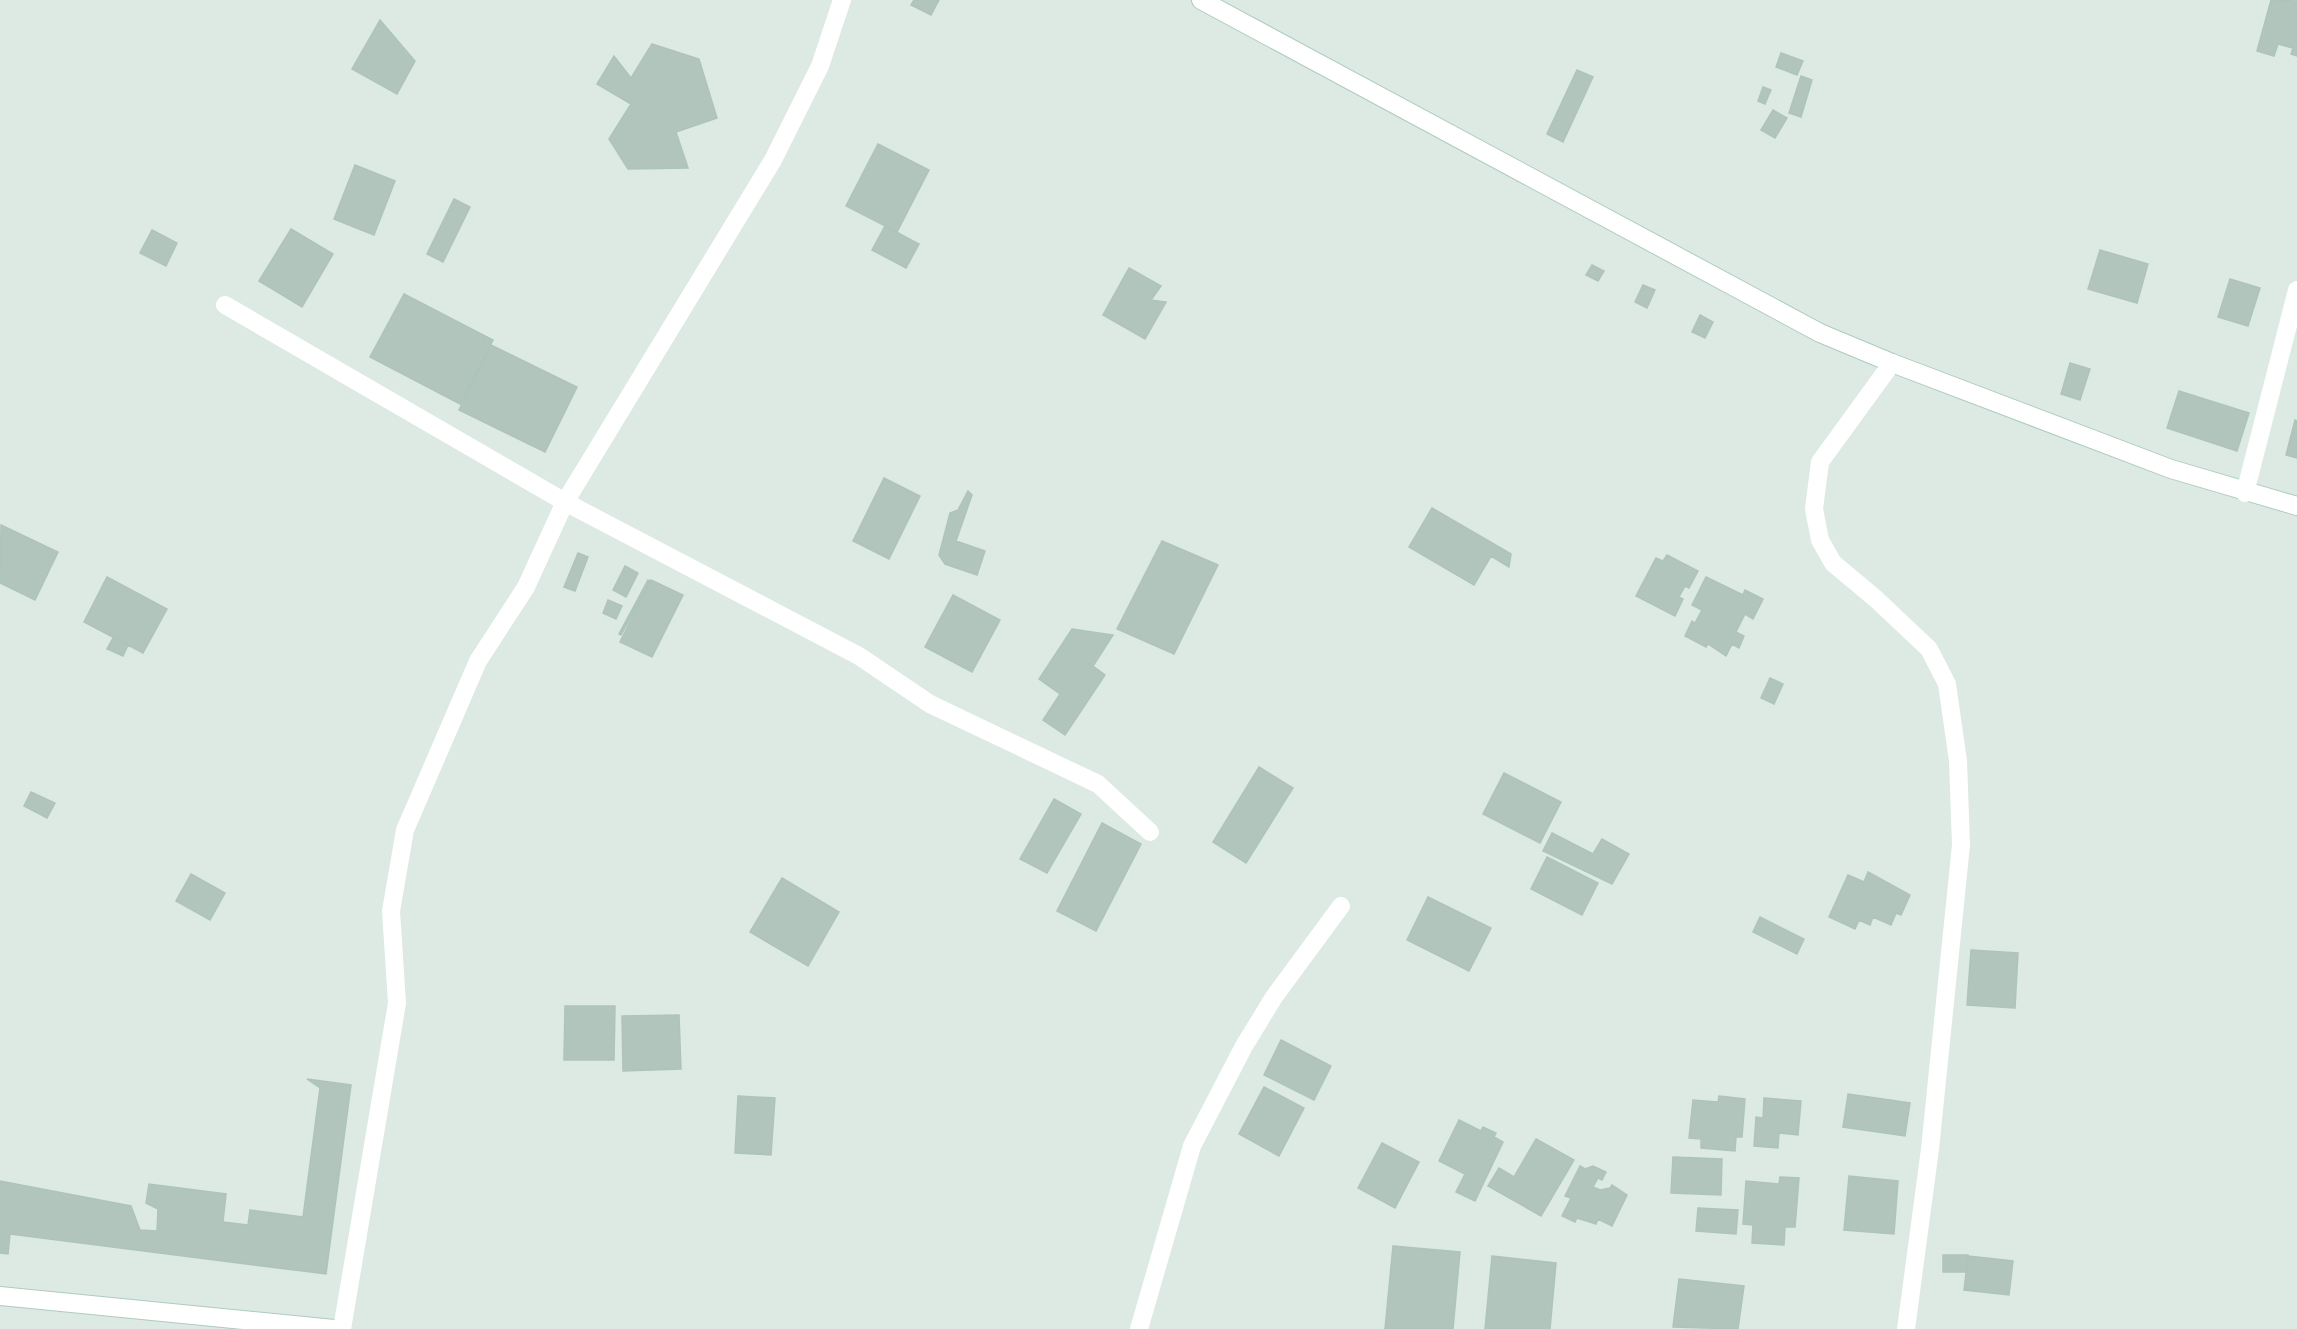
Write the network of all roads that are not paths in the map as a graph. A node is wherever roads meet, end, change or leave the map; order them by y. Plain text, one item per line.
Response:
1 (842, 0) edge
2 (1201, 0) edge
3 (2297, 290) edge
4 (225, 305) dead end
5 (1892, 363) junction
6 (2245, 493) junction
7 (565, 502) junction
8 (2297, 506) edge
9 (1150, 832) dead end
10 (1341, 906) dead end
11 (0, 1296) edge
12 (334, 1329) edge
13 (342, 1329) edge
14 (1139, 1329) edge
15 (1906, 1329) edge

1 - 7 street
2 - 5 street
3 - 6 street
4 - 7 street
5 - 6 street
5 - 15 street
6 - 8 street
7 - 9 street
7 - 13 street
10 - 14 street
11 - 12 street

